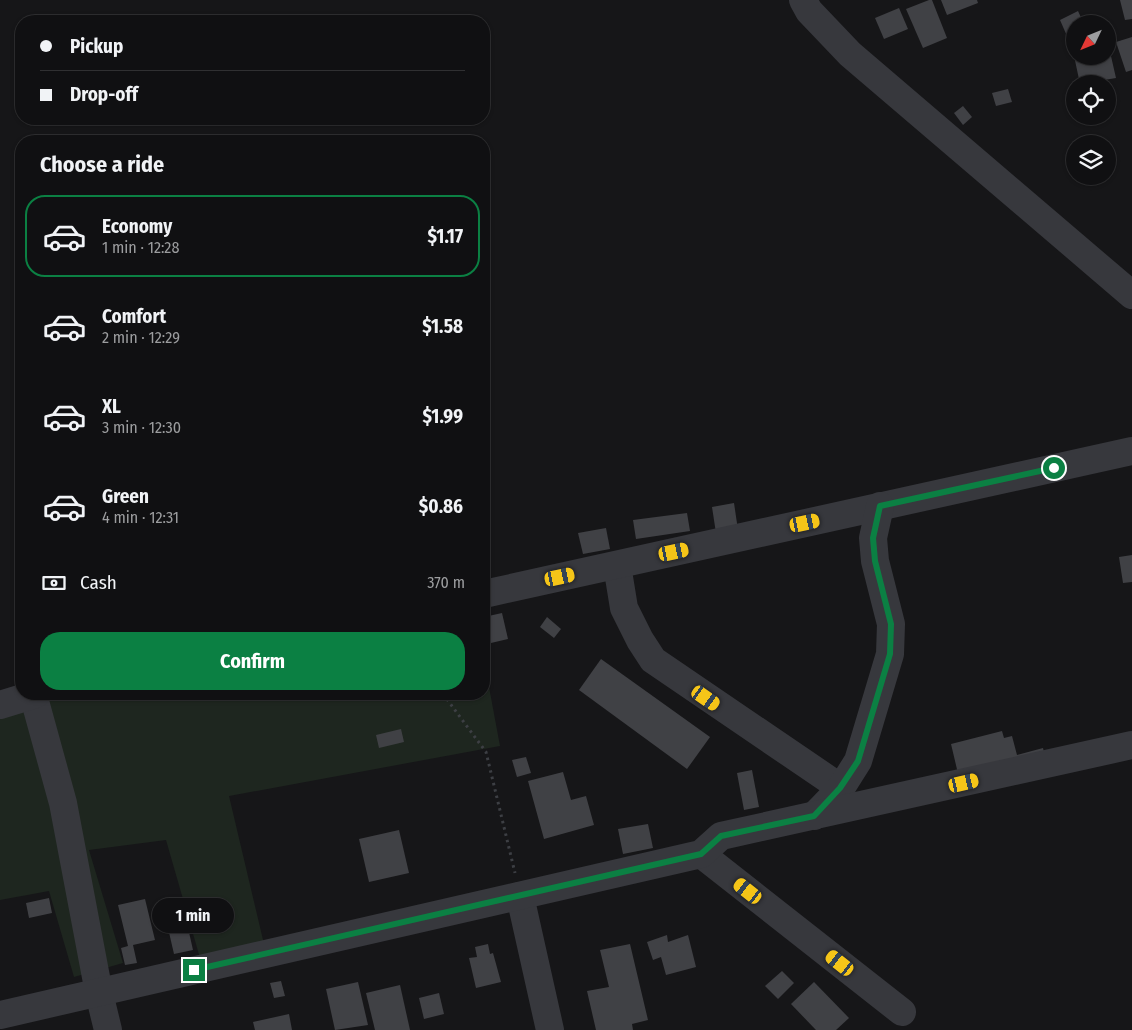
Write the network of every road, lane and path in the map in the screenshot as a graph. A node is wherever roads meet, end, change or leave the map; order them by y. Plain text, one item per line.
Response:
1 (804, 0) edge
2 (1132, 295) edge
3 (1132, 450) edge
4 (880, 506) junction
5 (617, 565) junction
6 (490, 593) edge
7 (15, 700) edge
8 (37, 700) edge
9 (448, 700) edge
10 (0, 704) edge
11 (1132, 745) edge
12 (840, 788) junction
13 (814, 816) junction
14 (701, 854) junction
15 (520, 896) junction
16 (99, 992) junction
17 (902, 1012) dead end
18 (0, 1015) edge
19 (108, 1030) edge
20 (550, 1030) edge

1 - 2 street
3 - 4 street
4 - 5 street
4 - 12 street
5 - 6 street
5 - 12 street
7 - 10 street
8 - 16 street
9 - 15 path
11 - 13 street
12 - 13 street
13 - 14 street
14 - 15 street
14 - 17 street
15 - 16 street
15 - 20 street
16 - 18 street
16 - 19 street

